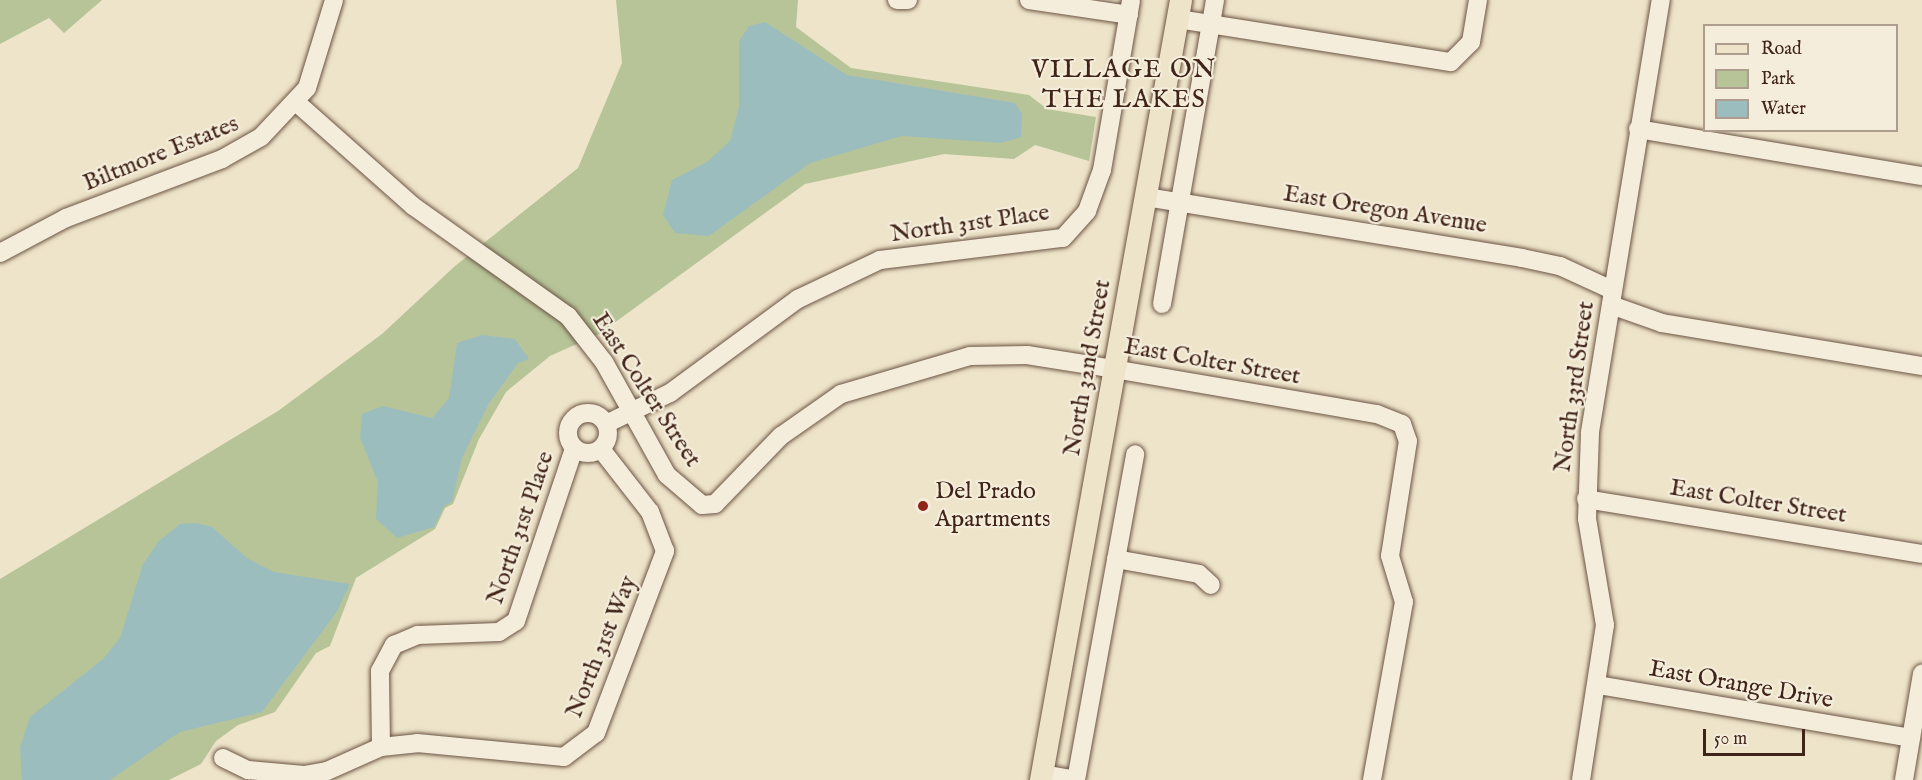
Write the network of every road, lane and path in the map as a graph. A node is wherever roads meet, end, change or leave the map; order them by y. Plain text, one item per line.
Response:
1 (334, 0) edge
2 (897, 0) edge
3 (908, 0) edge
4 (1029, 0) edge
5 (1215, 0) edge
6 (1478, 0) edge
7 (1661, 0) edge
8 (1130, 8) edge
9 (1179, 9) edge
10 (1211, 23) junction
11 (297, 104) junction
12 (1638, 129) junction
13 (1922, 176) edge
14 (1146, 197) junction
15 (1180, 202) junction
16 (0, 253) edge
17 (1611, 298) junction
18 (1162, 304) dead end
19 (1922, 366) edge
20 (1115, 370) junction
21 (630, 413) junction
22 (608, 423) junction
23 (574, 449) junction
24 (601, 449) junction
25 (1135, 454) dead end
26 (1586, 499) junction
27 (1922, 554) edge
28 (1116, 559) junction
29 (1211, 585) dead end
30 (1922, 674) edge
31 (1598, 685) junction
32 (1911, 738) junction
33 (381, 747) junction
34 (223, 758) dead end
35 (1042, 777) edge
36 (1075, 780) edge
37 (1372, 780) edge
38 (1581, 780) edge
39 (1904, 780) edge

1 - 11 street, Biltmore Estates
2 - 3 street
4 - 8 street
5 - 10 street
6 - 10 street
7 - 12 street, North 33rd Street
8 - 21 street, North 31st Place
9 - 10 street
9 - 14 main road, North 32nd Street
10 - 15 street
11 - 16 street, Biltmore Estates
11 - 21 street, East Colter Street
12 - 13 street
12 - 17 street, North 33rd Street
14 - 15 street, East Oregon Avenue
14 - 20 main road, North 32nd Street
15 - 17 street, East Oregon Avenue
15 - 18 street
17 - 19 street, East Oregon Avenue
17 - 26 street, North 33rd Street
20 - 21 street, East Colter Street
20 - 35 main road, North 32nd Street
20 - 37 street, East Colter Street
21 - 22 street, North 31st Place
22 - 23 street, North 31st Place
22 - 24 street
23 - 24 street, North 31st Place
23 - 33 street, North 31st Place
24 - 33 street, North 31st Way
25 - 28 street
26 - 27 street, East Colter Street
26 - 31 street, North 33rd Street
28 - 29 street
28 - 36 street
30 - 32 street
31 - 32 street, East Orange Drive
31 - 38 street, North 33rd Street
32 - 39 street
33 - 34 street
35 - 36 street

